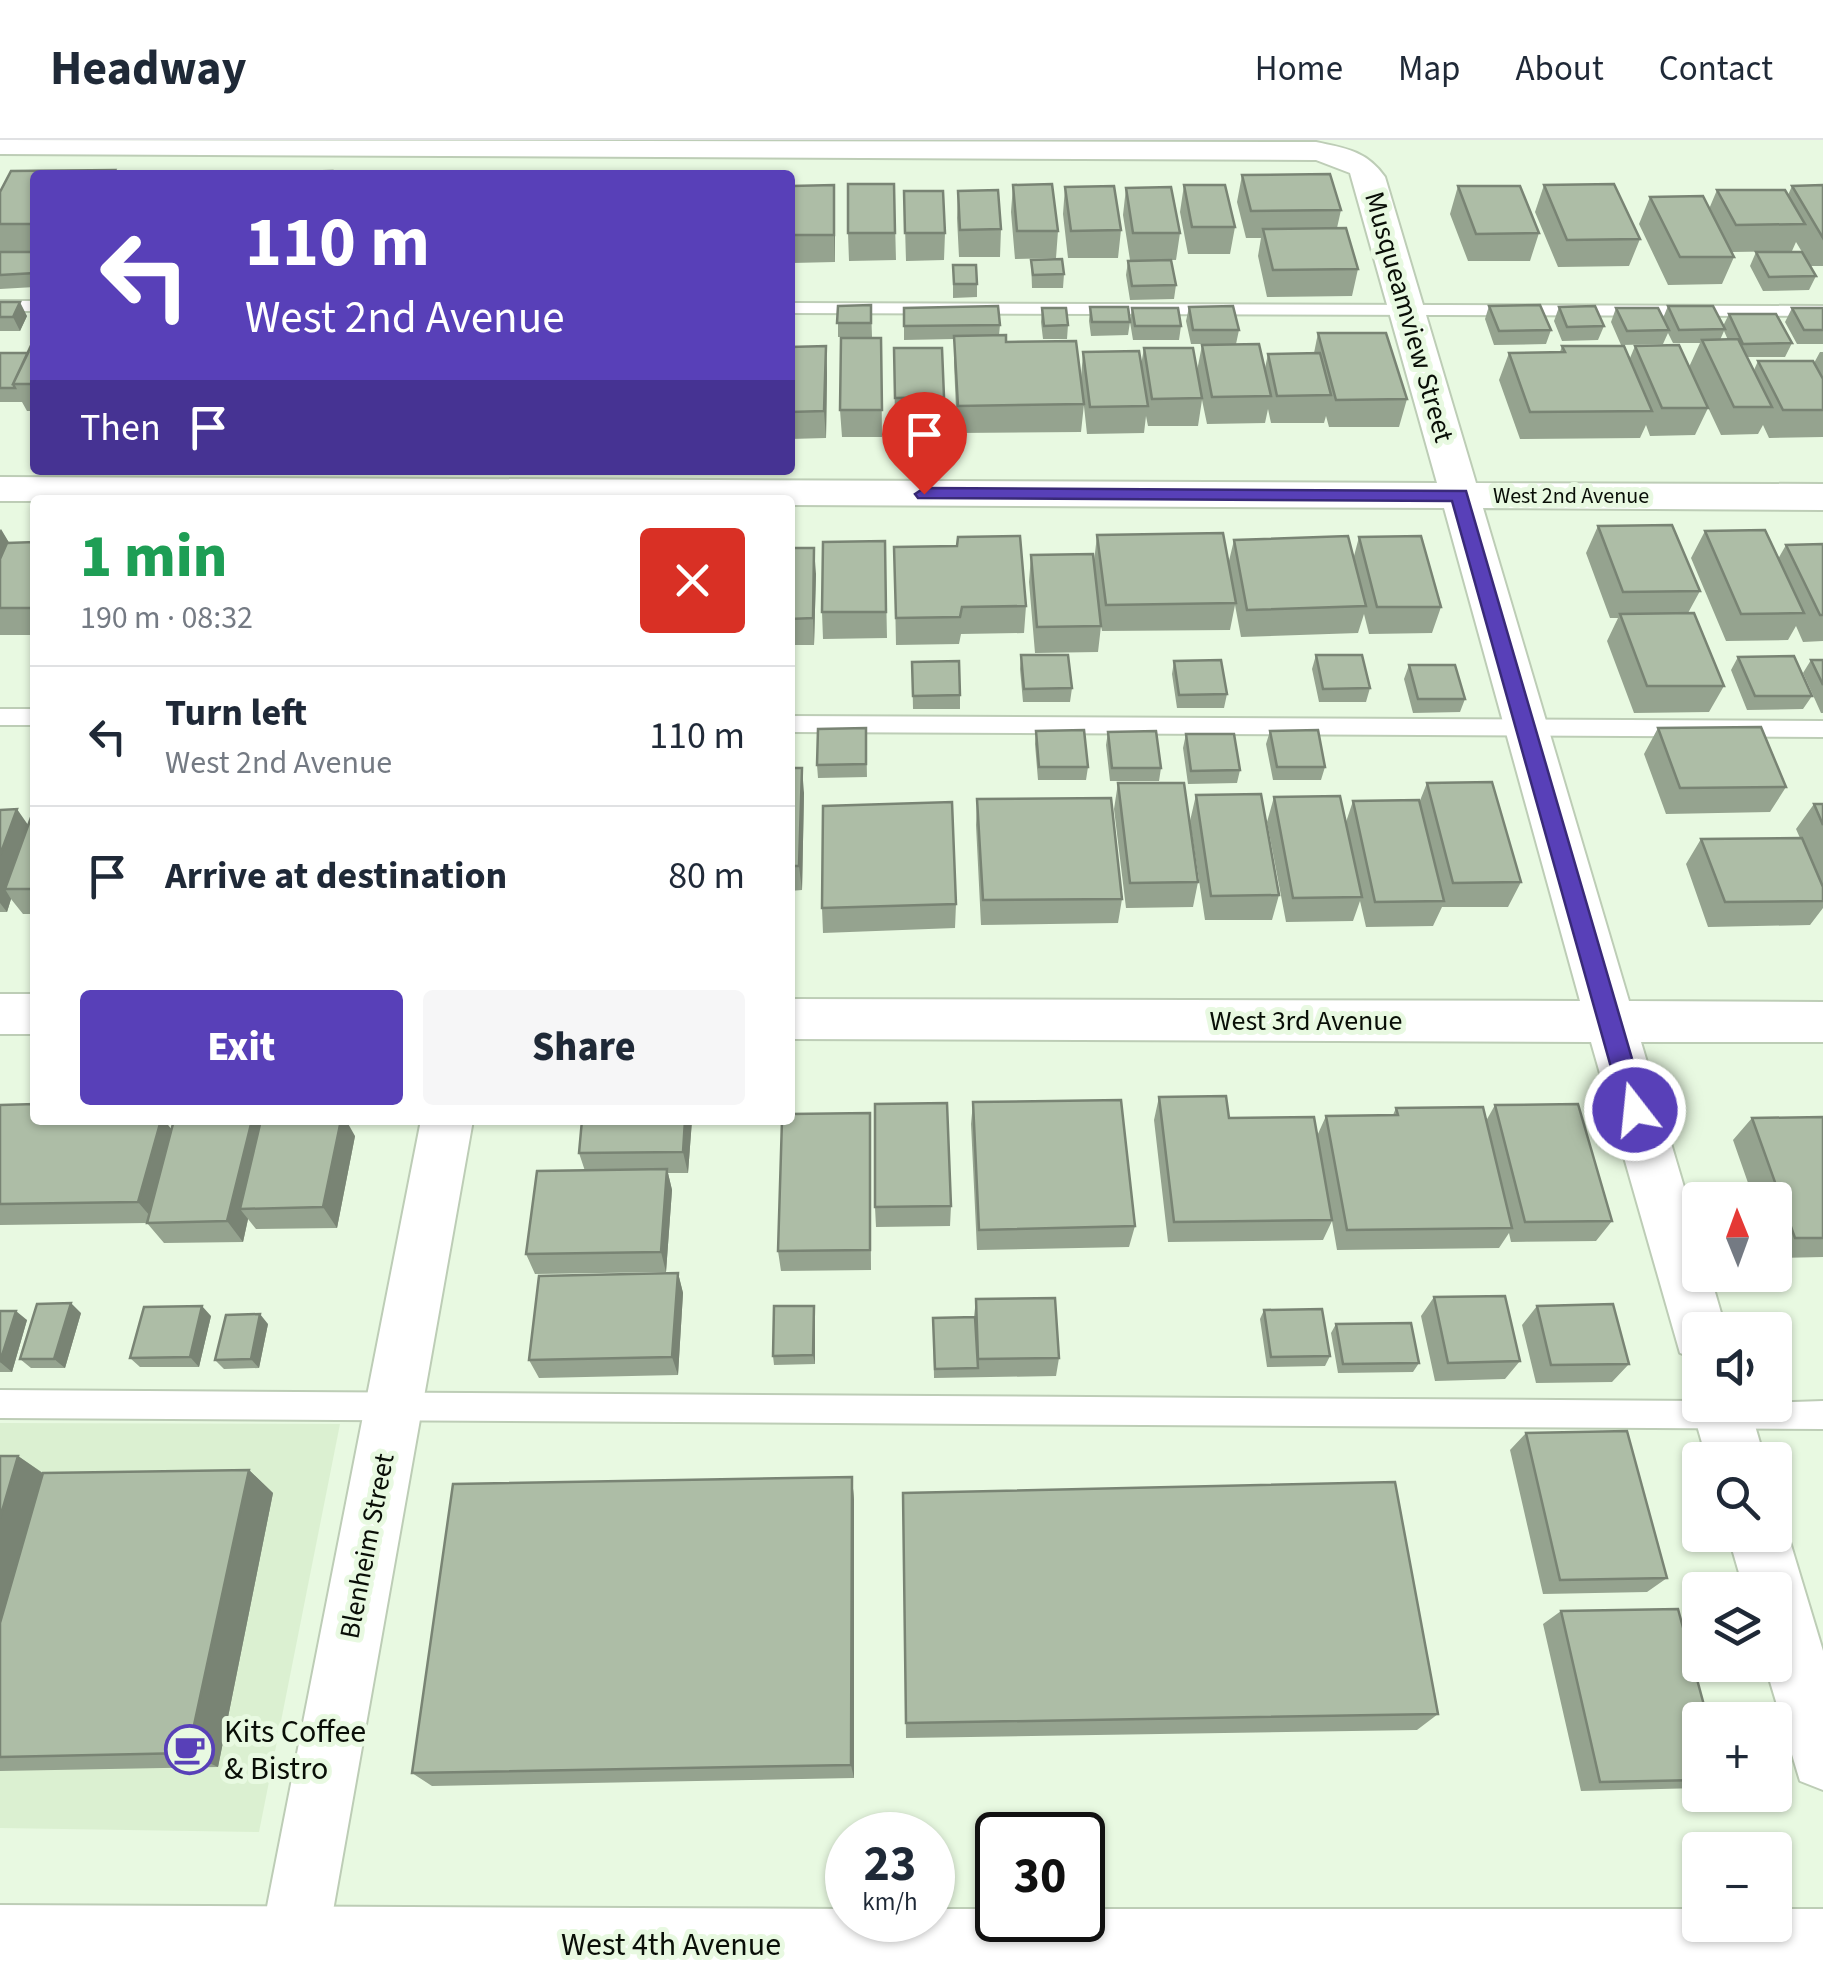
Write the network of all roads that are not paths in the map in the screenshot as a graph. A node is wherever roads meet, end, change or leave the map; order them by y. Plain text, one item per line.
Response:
1 (0, 145) edge
2 (628, 154) edge
3 (0, 306) edge
4 (30, 306) edge
5 (795, 308) edge
6 (1406, 309) junction
7 (1823, 312) edge
8 (565, 488) edge
9 (0, 489) edge
10 (1460, 496) junction
11 (1823, 498) edge
12 (0, 717) edge
13 (30, 718) edge
14 (795, 724) edge
15 (1524, 728) junction
16 (1823, 729) edge
17 (0, 1014) edge
18 (30, 1014) edge
19 (795, 1019) edge
20 (1609, 1022) junction
21 (1823, 1022) edge
22 (446, 1125) edge
23 (1694, 1312) edge
24 (0, 1404) edge
25 (393, 1408) junction
26 (1823, 1415) edge
27 (1726, 1426) edge
28 (1792, 1650) edge
29 (1823, 1758) edge
30 (0, 1942) edge
31 (1823, 1946) edge
32 (290, 1959) edge

1 - 2 street
2 - 6 street, Musqueamview Street
3 - 4 lane
5 - 6 lane
6 - 7 lane
6 - 10 street, Musqueamview Street
8 - 9 street, West 2nd Avenue
8 - 10 street, West 2nd Avenue
10 - 11 street, West 2nd Avenue
10 - 15 street, Musqueamview Street
12 - 13 lane
14 - 15 lane
15 - 16 lane
15 - 20 street, Musqueamview Street
17 - 18 street
19 - 20 street, West 3rd Avenue
20 - 21 street, West 3rd Avenue
20 - 23 street, Musqueamview Street
22 - 25 street, Blenheim Street
24 - 25 lane
25 - 27 lane
25 - 32 street, Blenheim Street
26 - 27 lane
28 - 29 street
30 - 32 main road, West 4th Avenue
31 - 32 main road, West 4th Avenue

